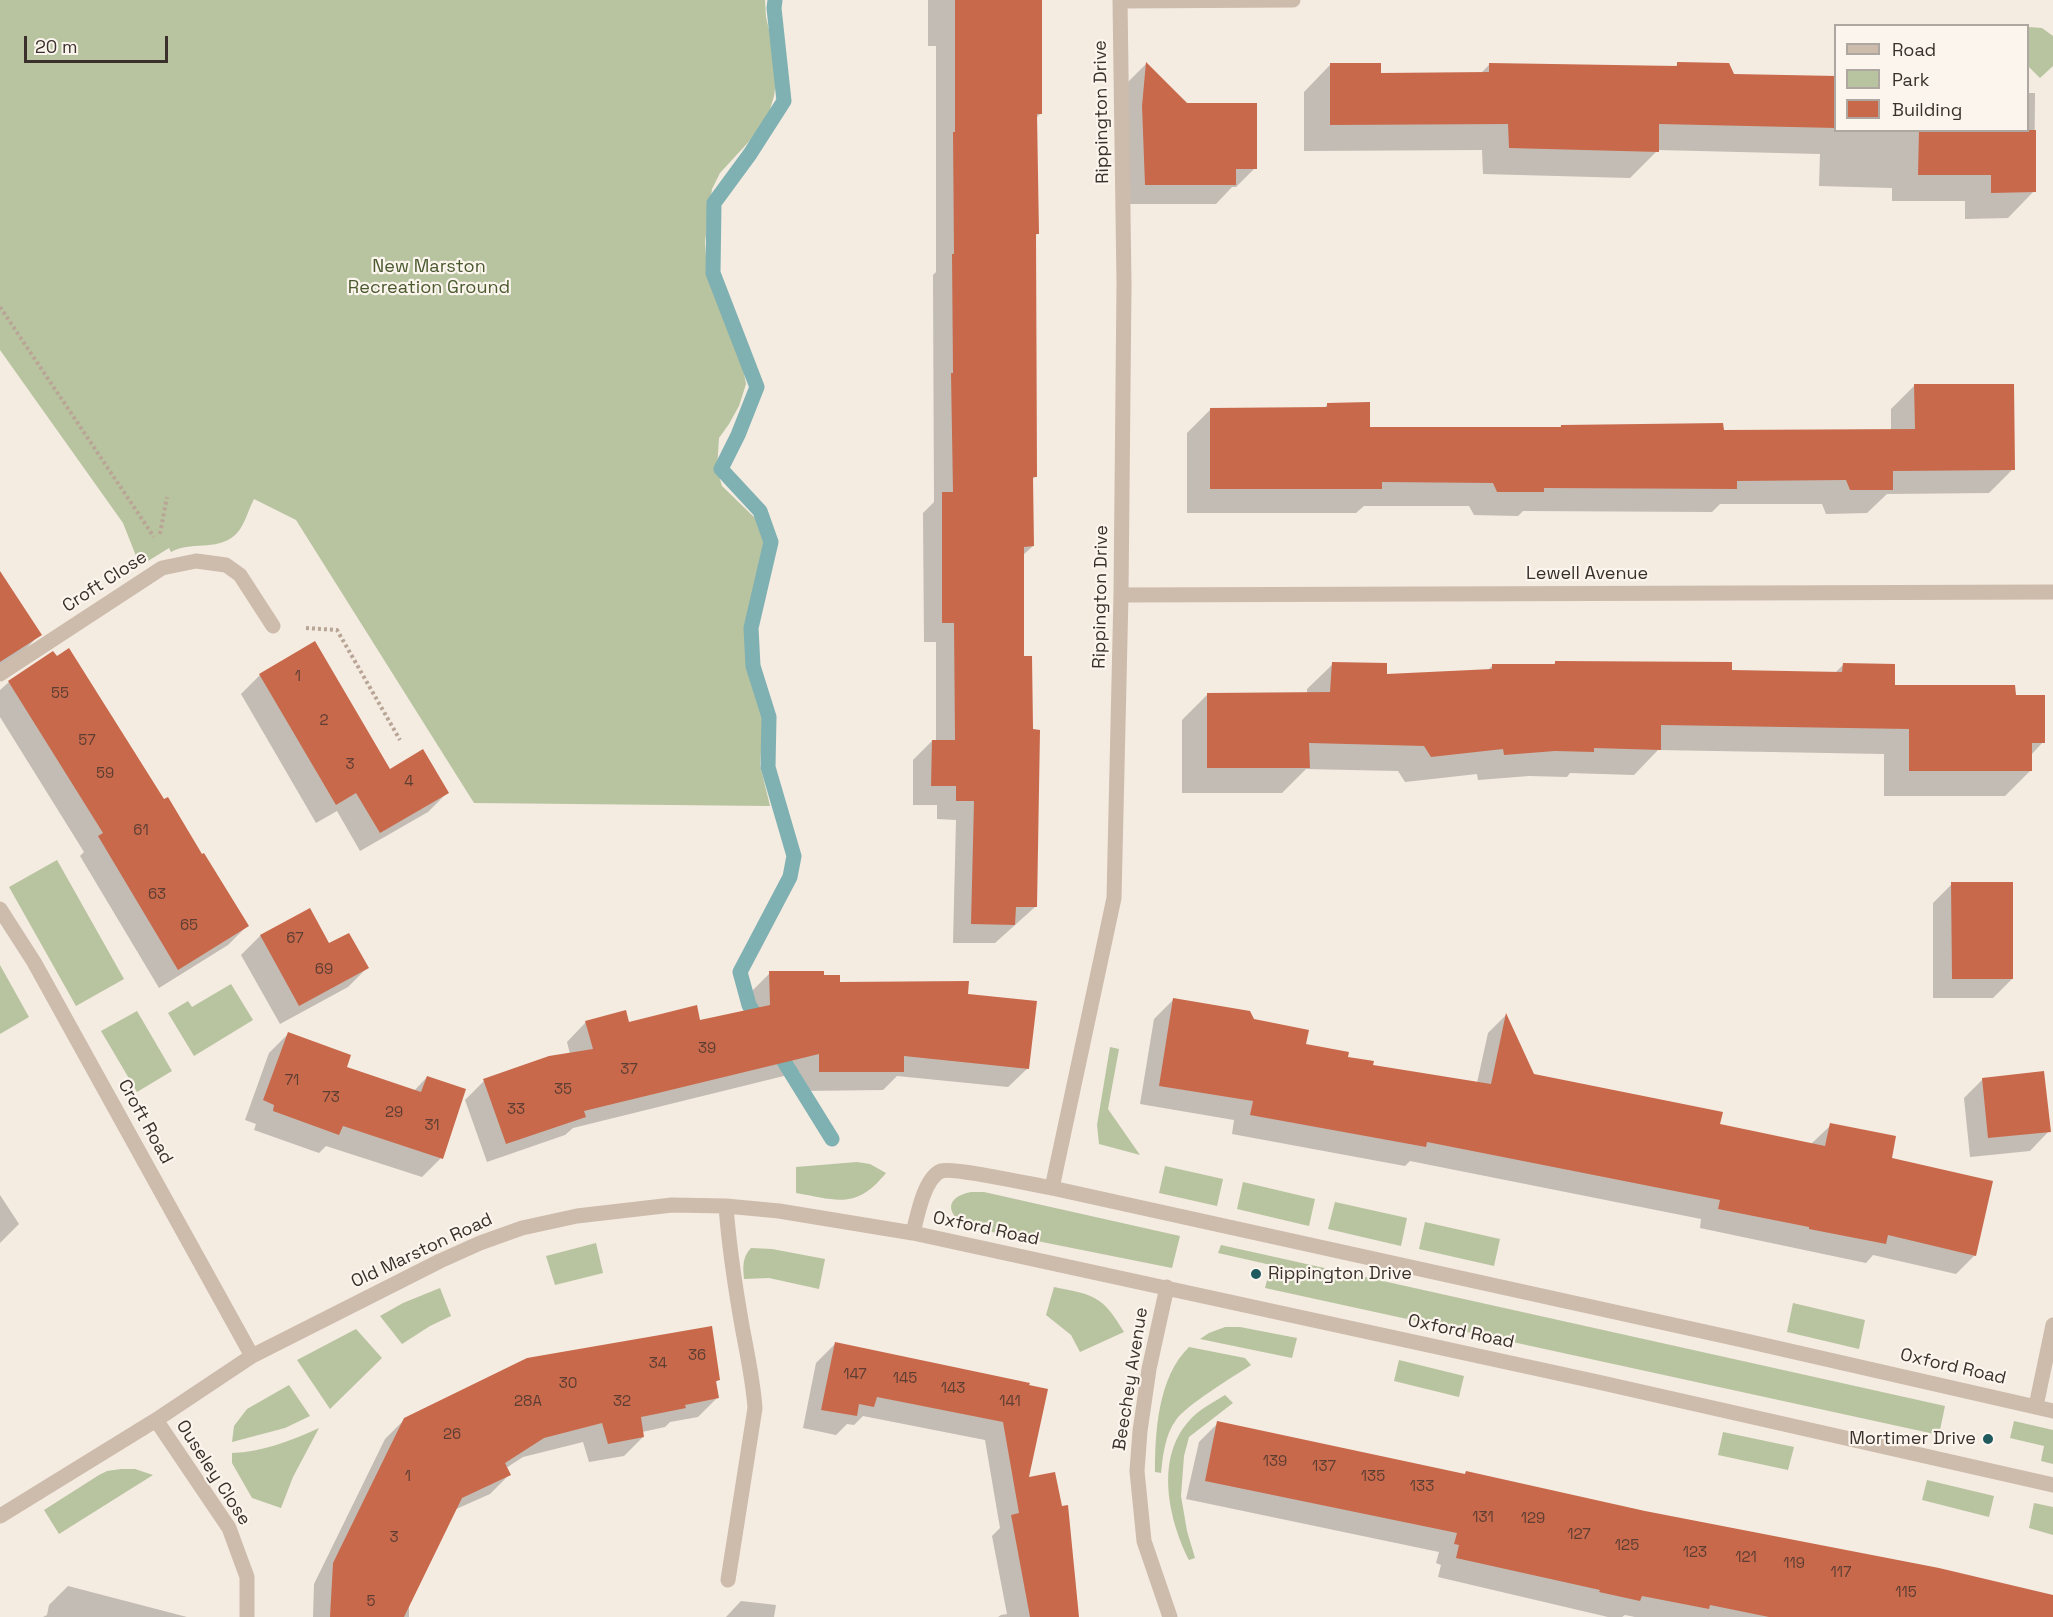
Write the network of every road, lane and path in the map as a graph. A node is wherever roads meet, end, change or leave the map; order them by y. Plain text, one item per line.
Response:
1 (1293, 0) edge
2 (1120, 1) edge
3 (0, 307) edge
4 (158, 543) dead end
5 (2053, 592) edge
6 (1121, 595) junction
7 (273, 626) joint
8 (0, 674) edge
9 (400, 740) dead end
10 (0, 909) edge
11 (1052, 1188) junction
12 (726, 1206) junction
13 (913, 1233) junction
14 (1167, 1287) junction
15 (2053, 1325) edge
16 (252, 1356) junction
17 (2036, 1406) junction
18 (2053, 1411) edge
19 (156, 1420) junction
20 (2053, 1485) edge
21 (0, 1516) edge
22 (728, 1580) dead end
23 (247, 1617) edge
24 (1170, 1617) edge

1 - 2 street
2 - 6 street, Rippington Drive
3 - 4 path
5 - 6 street, Lewell Avenue
6 - 11 street, Rippington Drive
7 - 8 street, Croft Close
7 - 9 path
10 - 16 street, Croft Road
11 - 13 street, Oxford Road
11 - 17 street, Oxford Road
12 - 13 street, Old Marston Road
12 - 16 street, Old Marston Road
12 - 22 street
13 - 14 street, Oxford Road
14 - 20 street, Oxford Road
14 - 24 street, Beechey Avenue
15 - 17 street
16 - 19 street, Old Marston Road
17 - 18 street, Oxford Road
19 - 21 street, Old Marston Road
19 - 23 street, Ouseley Close

